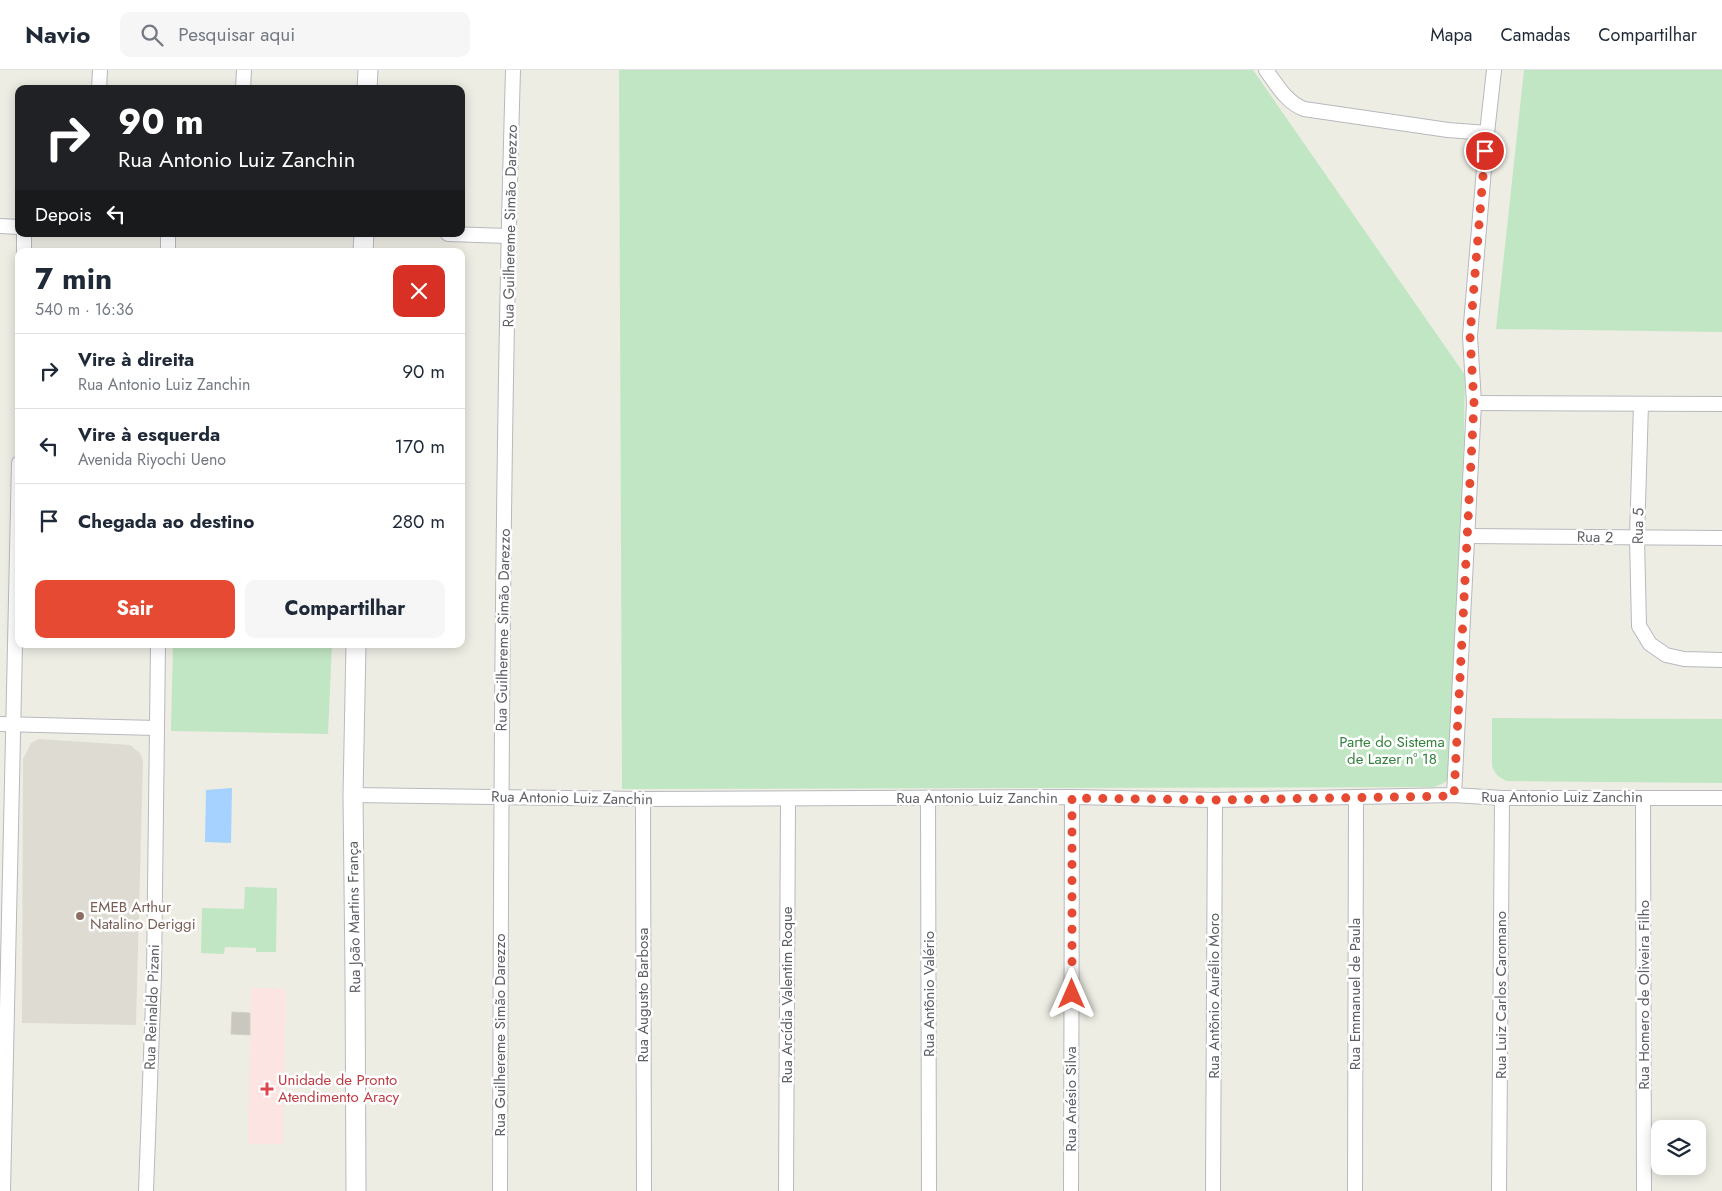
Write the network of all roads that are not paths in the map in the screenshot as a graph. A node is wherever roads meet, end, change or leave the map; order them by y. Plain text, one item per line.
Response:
1 (100, 70) edge
2 (244, 70) edge
3 (368, 70) edge
4 (513, 70) edge
5 (1266, 70) edge
6 (1494, 70) edge
7 (99, 85) edge
8 (243, 85) edge
9 (368, 85) edge
10 (1486, 134) junction
11 (0, 226) edge
12 (15, 227) edge
13 (465, 235) edge
14 (508, 236) junction
15 (1474, 403) junction
16 (1641, 404) junction
17 (1722, 404) edge
18 (1468, 536) junction
19 (1637, 538) junction
20 (1722, 538) edge
21 (15, 543) edge
22 (158, 648) edge
23 (356, 648) edge
24 (1722, 660) edge
25 (6, 724) edge
26 (156, 728) junction
27 (352, 795) junction
28 (1454, 796) junction
29 (501, 797) junction
30 (1356, 797) junction
31 (928, 798) junction
32 (1072, 798) junction
33 (1502, 798) junction
34 (1643, 798) junction
35 (1722, 798) edge
36 (643, 799) junction
37 (788, 799) junction
38 (1215, 800) junction
39 (3, 1191) edge
40 (146, 1191) edge
41 (356, 1191) edge
42 (500, 1191) edge
43 (644, 1191) edge
44 (786, 1191) edge
45 (929, 1191) edge
46 (1071, 1191) edge
47 (1213, 1191) edge
48 (1355, 1191) edge
49 (1499, 1191) edge
50 (1644, 1191) edge

1 - 7 street
2 - 8 street
3 - 9 main road
4 - 14 street, Rua Guilhereme Simão Darezzo
5 - 10 street
6 - 10 street
10 - 15 street
11 - 12 street
13 - 14 street
14 - 29 street, Rua Guilhereme Simão Darezzo
15 - 16 street
15 - 18 street
16 - 17 street
16 - 19 street, Rua 5
18 - 19 street, Rua 2
18 - 28 street
19 - 20 street, Rua 2
19 - 24 street, Rua 5
21 - 25 street
22 - 26 street, Rua Reinaldo Pizani
23 - 27 main road, Rua João Martins França
25 - 26 street
25 - 39 street
26 - 40 street, Rua Reinaldo Pizani
27 - 29 street, Rua Antonio Luiz Zanchin
27 - 41 main road, Rua João Martins França
28 - 30 street, Rua Antonio Luiz Zanchin
28 - 33 street, Rua Antonio Luiz Zanchin
29 - 36 street, Rua Antonio Luiz Zanchin
29 - 42 street, Rua Guilhereme Simão Darezzo
30 - 38 street, Rua Antonio Luiz Zanchin
30 - 48 street, Rua Emmanuel de Paula
31 - 32 street, Rua Antonio Luiz Zanchin
31 - 37 street, Rua Antonio Luiz Zanchin
31 - 45 street, Rua Antõnio Valério
32 - 38 street, Rua Antonio Luiz Zanchin
32 - 46 street, Rua Anésio Silva
33 - 34 street, Rua Antonio Luiz Zanchin
33 - 49 street, Rua Luiz Carlos Caromano
34 - 35 street, Rua Antonio Luiz Zanchin
34 - 50 street, Rua Homero de Oliveira Filho
36 - 37 street, Rua Antonio Luiz Zanchin
36 - 43 street, Rua Augusto Barbosa
37 - 44 street, Rua Arcídia Valentim Roque
38 - 47 street, Rua Antõnio Aurélio Moro

